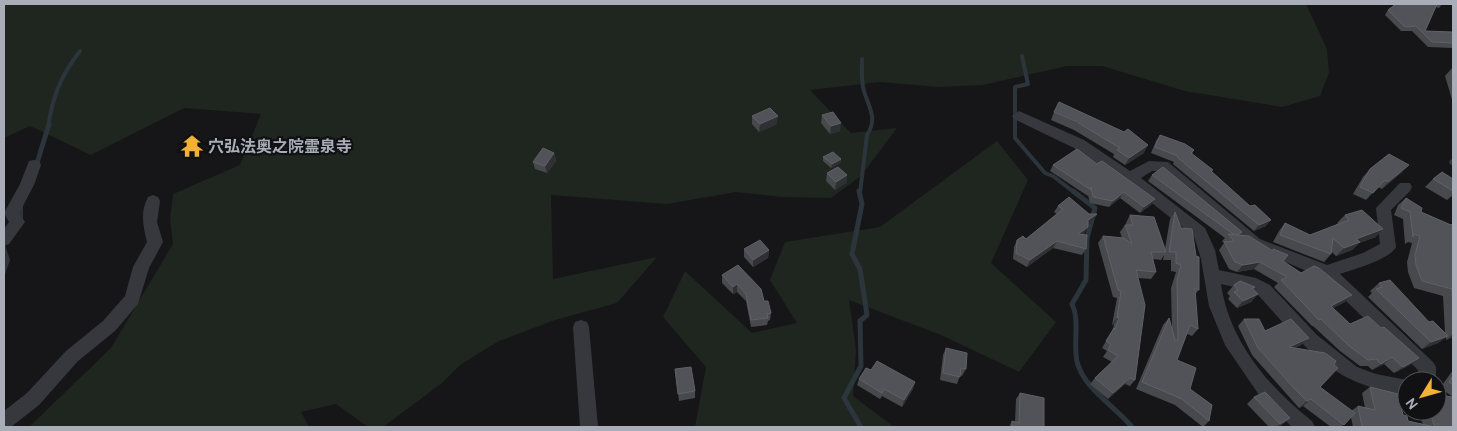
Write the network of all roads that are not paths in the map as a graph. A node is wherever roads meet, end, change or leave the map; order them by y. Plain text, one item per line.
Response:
1 (1019, 116) dead end
2 (34, 165) dead end
3 (1130, 178) junction
4 (1405, 187) dead end
5 (153, 201) dead end
6 (4, 240) edge
7 (1327, 272) junction
8 (1212, 275) junction
9 (581, 327) dead end
10 (1427, 371) edge
11 (1397, 385) edge
12 (4, 422) edge
13 (589, 427) edge
14 (1306, 427) edge

1 - 3 street
2 - 6 street
3 - 7 street
3 - 8 street
4 - 7 street
5 - 12 street
7 - 10 street
8 - 11 street
8 - 14 street
9 - 13 street

